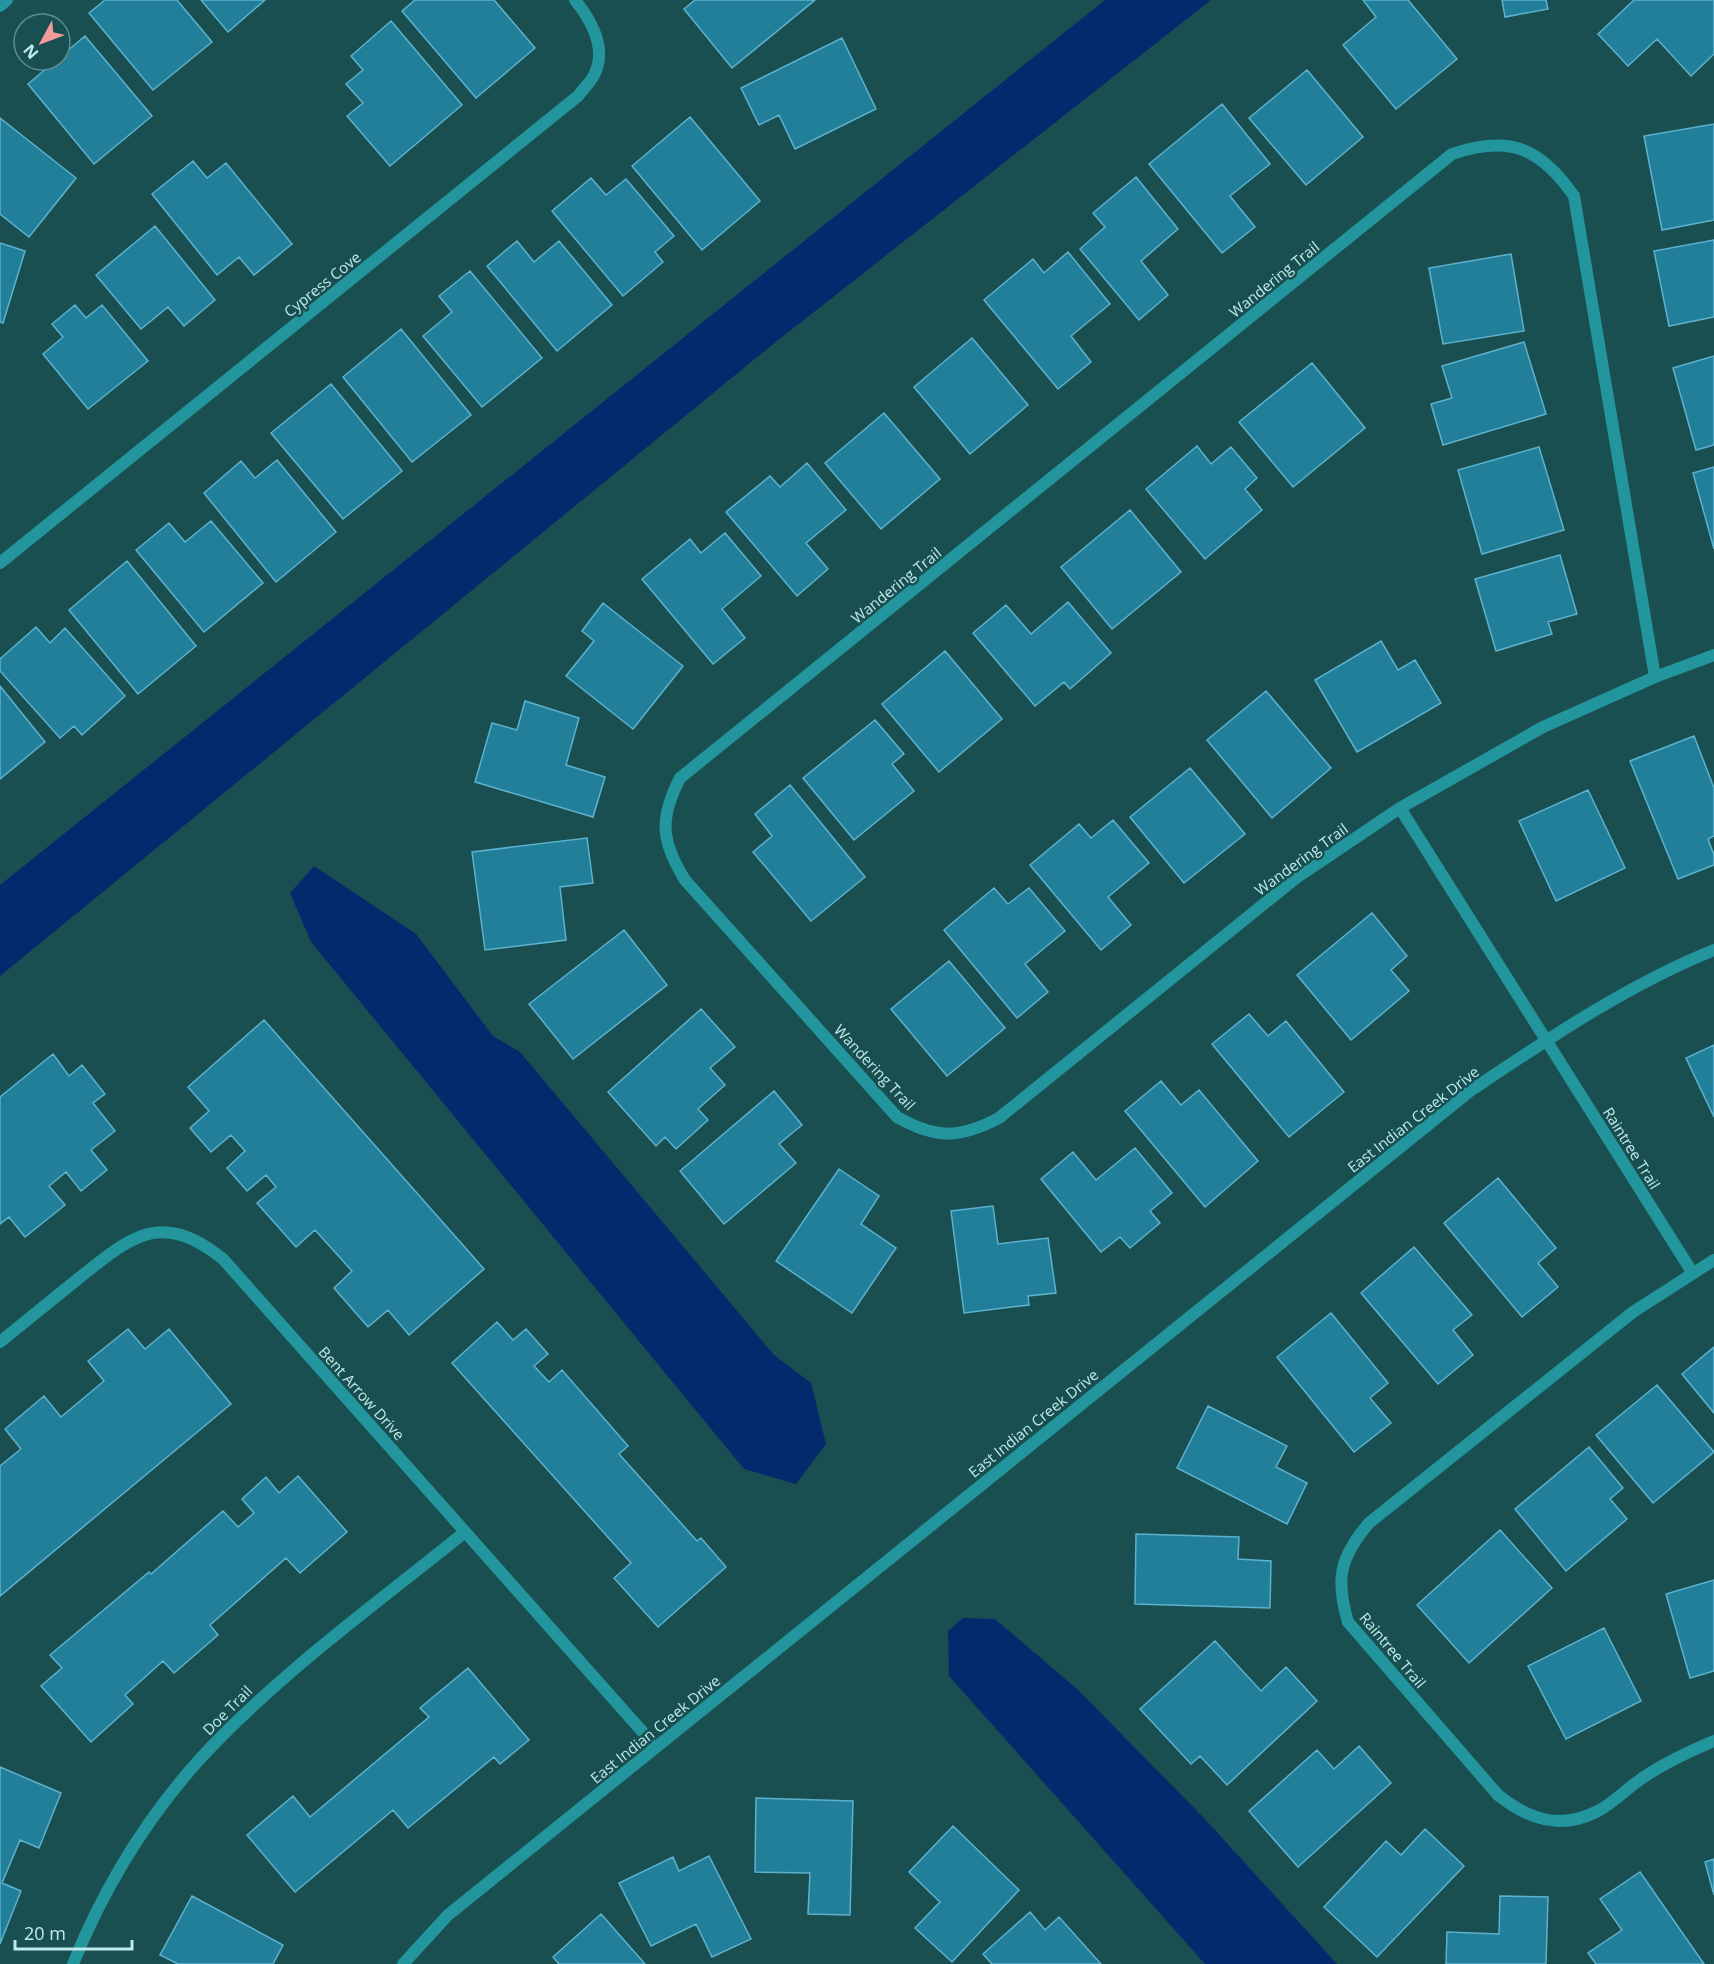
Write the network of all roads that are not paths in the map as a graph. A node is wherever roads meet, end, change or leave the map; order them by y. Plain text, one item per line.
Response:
1 (7, 0) edge
2 (575, 0) edge
3 (0, 6) edge
4 (0, 563) edge
5 (1714, 655) edge
6 (1655, 677) junction
7 (1400, 808) junction
8 (1714, 950) edge
9 (1546, 1040) junction
10 (1714, 1260) edge
11 (1692, 1272) junction
12 (0, 1342) edge
13 (465, 1532) junction
14 (1714, 1742) edge
15 (656, 1747) junction
16 (73, 1964) edge
17 (403, 1964) edge

1 - 3 street
2 - 4 street, Cypress Cove
5 - 6 street, Wandering Trail
6 - 7 street, Wandering Trail
6 - 7 street, Wandering Trail
7 - 9 street
8 - 9 street, East Indian Creek Drive
9 - 11 street, Raintree Trail
9 - 15 street, East Indian Creek Drive
10 - 11 street, Raintree Trail
11 - 14 street, Raintree Trail
12 - 13 street, Bent Arrow Drive
13 - 15 street, Bent Arrow Drive
13 - 16 street, Doe Trail
15 - 17 street, East Indian Creek Drive

